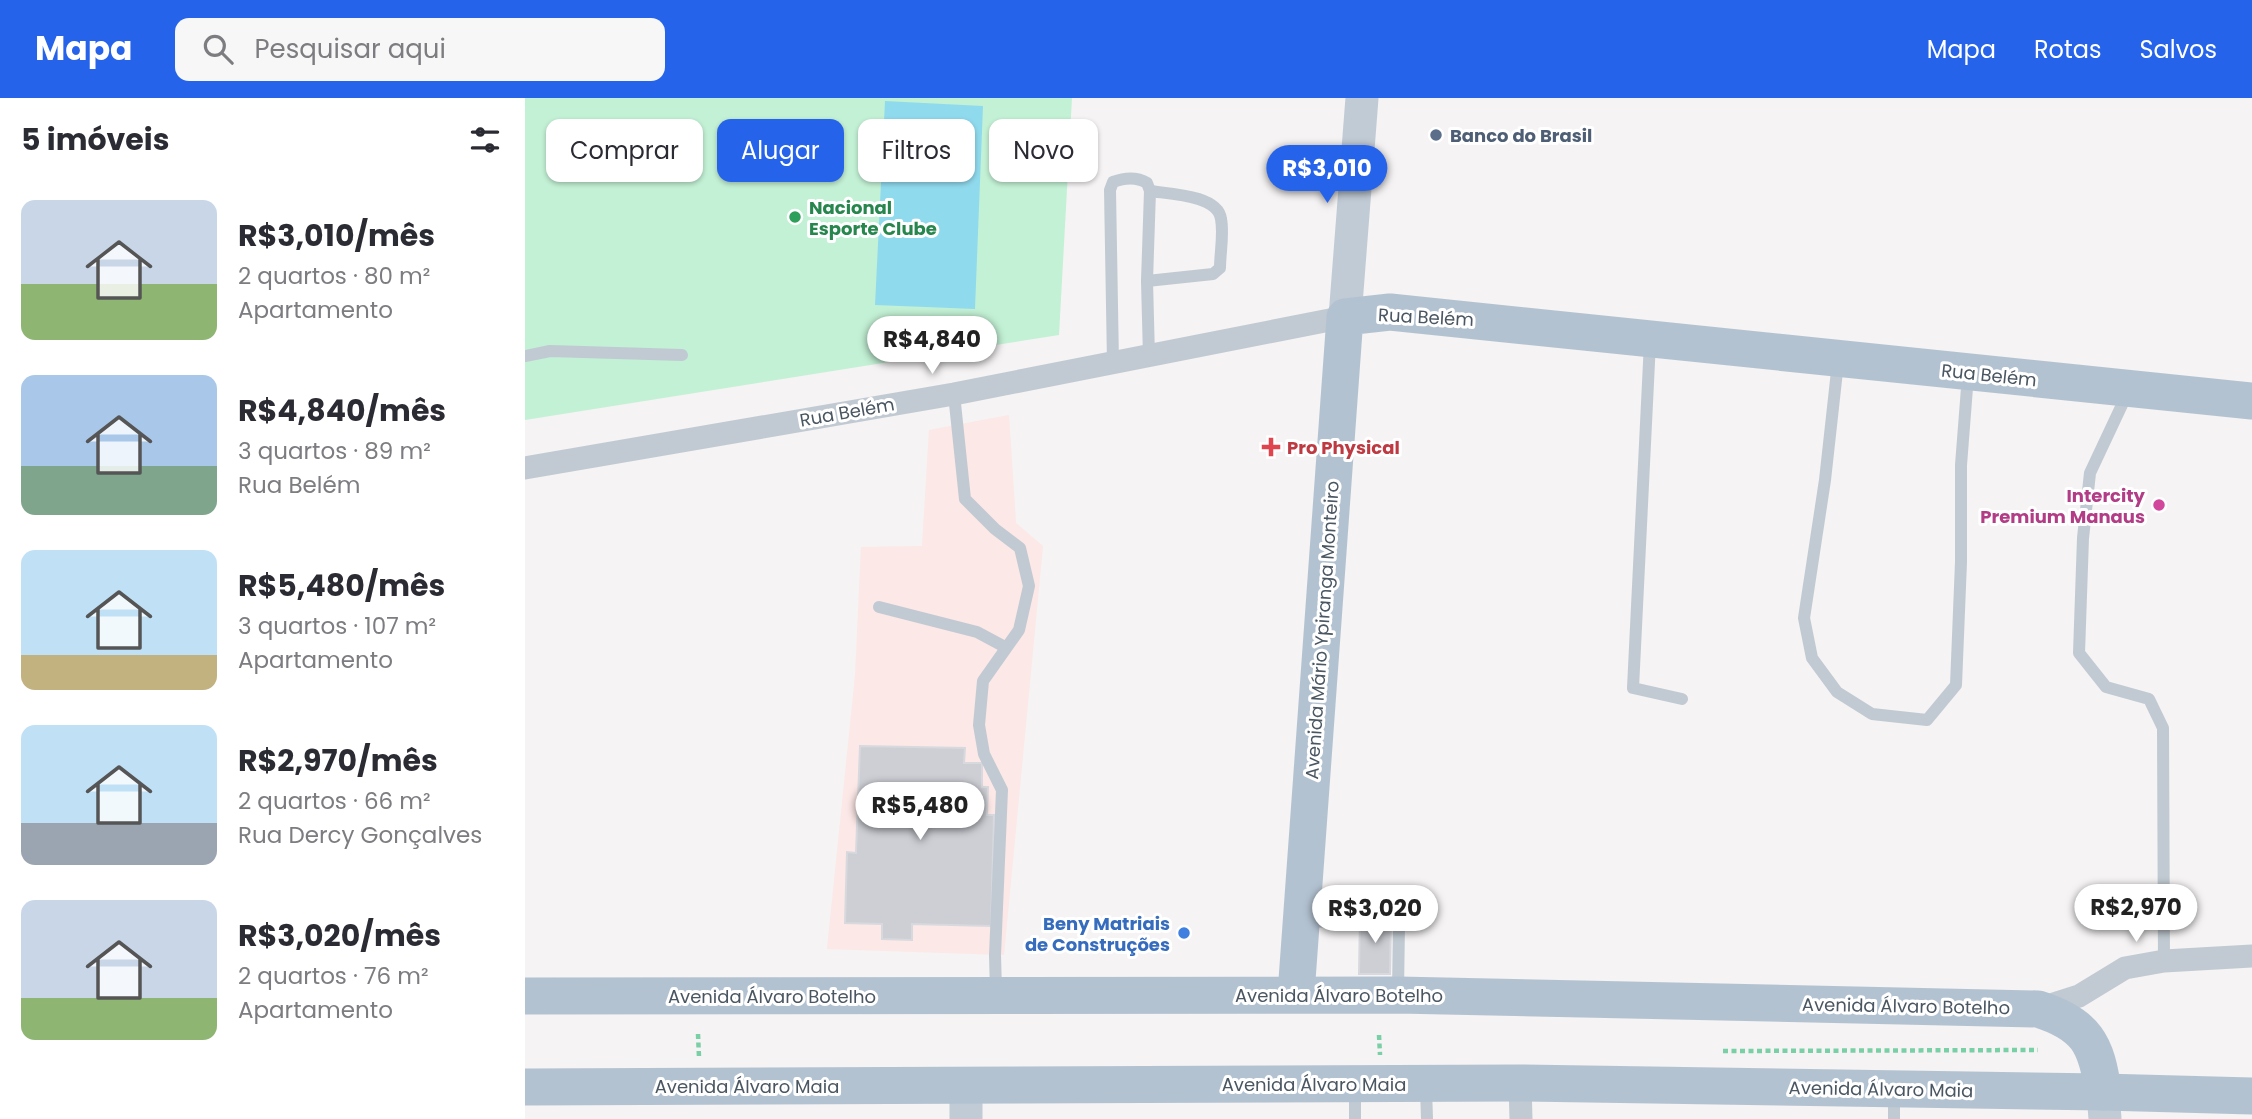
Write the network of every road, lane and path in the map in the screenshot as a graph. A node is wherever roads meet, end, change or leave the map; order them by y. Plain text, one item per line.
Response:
1 (1362, 98) edge
2 (1150, 191) junction
3 (1147, 281) junction
4 (1345, 317) junction
5 (1650, 338) junction
6 (682, 355) dead end
7 (525, 356) edge
8 (1149, 357) junction
9 (1839, 358) junction
10 (1113, 363) junction
11 (1968, 372) junction
12 (2129, 389) junction
13 (954, 394) junction
14 (2252, 401) edge
15 (525, 468) edge
16 (879, 607) dead end
17 (1005, 647) junction
18 (1682, 699) dead end
19 (1300, 920) junction
20 (1360, 923) dead end
21 (1391, 924) dead end
22 (2252, 956) edge
23 (2164, 961) junction
24 (1296, 994) junction
25 (997, 995) junction
26 (1398, 995) junction
27 (525, 996) edge
28 (2038, 1026) junction
29 (698, 1034) dead end
30 (1379, 1035) dead end
31 (2038, 1058) dead end
32 (699, 1063) dead end
33 (1520, 1083) junction
34 (525, 1087) edge
35 (1363, 1088) edge
36 (2252, 1096) edge
37 (1427, 1101) edge
38 (966, 1102) edge
39 (2252, 1103) edge
40 (1894, 1104) edge
41 (2104, 1105) edge
42 (1521, 1119) edge
43 (2210, 1119) edge

1 - 4 main road, Avenida Mário Ypiranga Monteiro
2 - 3 lane
2 - 3 lane
2 - 10 lane
3 - 8 lane
4 - 5 main road, Rua Belém
4 - 8 street, Rua Belém
4 - 19 main road, Avenida Mário Ypiranga Monteiro
5 - 9 main road, Rua Belém
5 - 18 lane
6 - 7 lane
8 - 10 street, Rua Belém
9 - 11 main road, Rua Belém
9 - 11 lane
10 - 13 street, Rua Belém
11 - 12 main road, Rua Belém
12 - 14 main road, Rua Belém
12 - 23 lane
13 - 15 street, Rua Belém
13 - 17 lane
16 - 17 lane
17 - 25 lane
19 - 20 lane
19 - 24 main road, Avenida Mário Ypiranga Monteiro
21 - 26 lane
22 - 23 street
23 - 28 street
24 - 25 main road, Avenida Álvaro Botelho
24 - 26 main road, Avenida Álvaro Botelho
25 - 27 main road, Avenida Álvaro Botelho
26 - 28 main road, Avenida Álvaro Botelho
28 - 31 path
28 - 41 main road, Avenida Álvaro Botelho
29 - 32 path
30 - 35 path
33 - 37 main road, Avenida Álvaro Maia
33 - 40 main road, Avenida Álvaro Maia
33 - 42 street
34 - 38 main road, Avenida Álvaro Maia
35 - 37 main road, Avenida Álvaro Maia
35 - 38 main road, Avenida Álvaro Maia
36 - 41 main road, Avenida Álvaro Maia
39 - 43 main road
40 - 41 main road, Avenida Álvaro Maia

